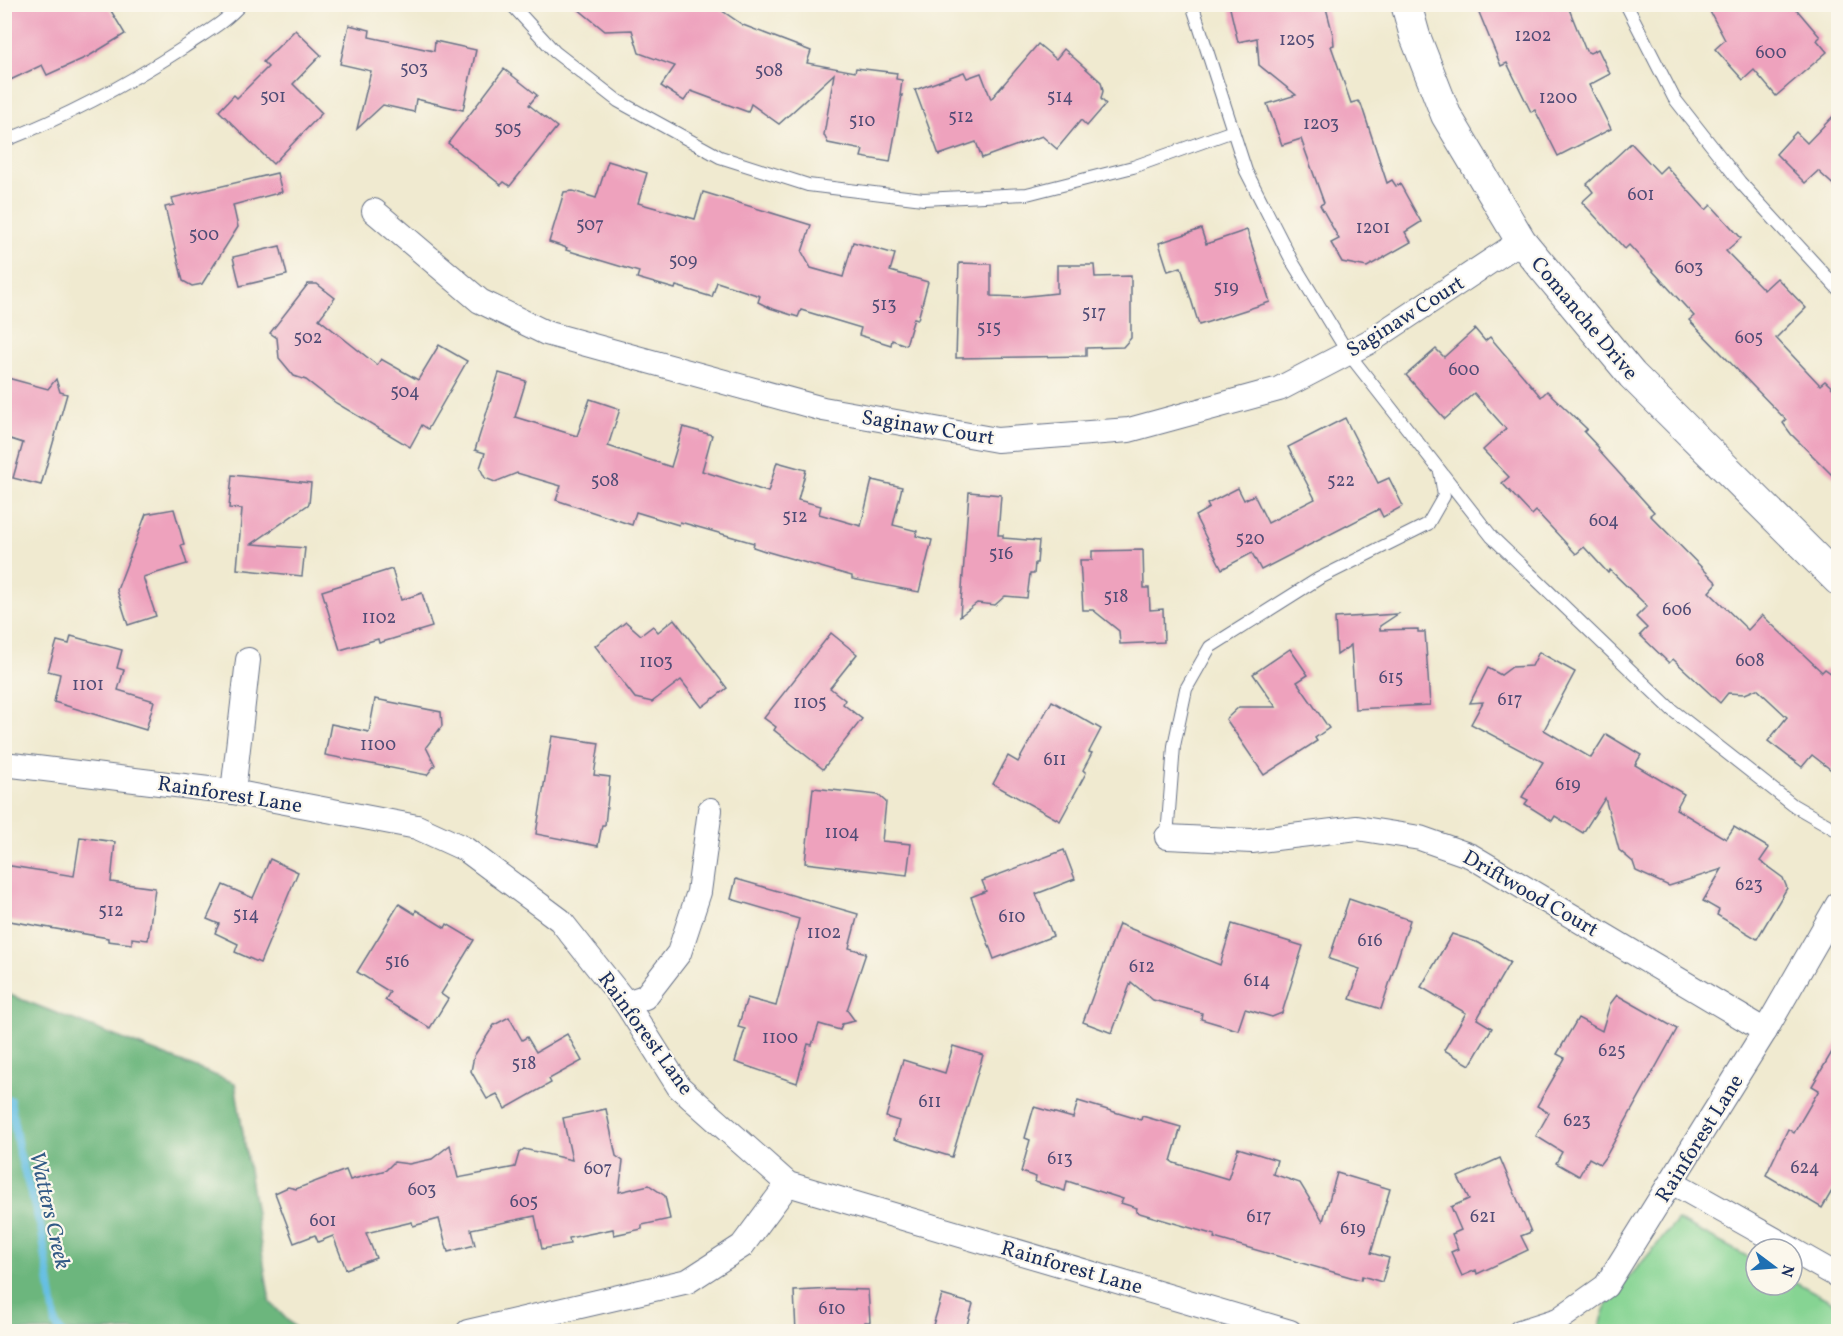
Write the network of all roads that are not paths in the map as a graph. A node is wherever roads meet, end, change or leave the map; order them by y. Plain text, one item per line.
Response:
1 (242, 4) edge
2 (511, 4) edge
3 (1192, 4) edge
4 (1406, 4) edge
5 (1626, 4) edge
6 (1233, 131) junction
7 (4, 141) edge
8 (374, 211) dead end
9 (1521, 241) junction
10 (1839, 289) edge
11 (1348, 353) junction
12 (1440, 470) junction
13 (1839, 580) edge
14 (248, 660) dead end
15 (4, 764) edge
16 (233, 792) junction
17 (710, 810) dead end
18 (1839, 831) edge
19 (1167, 837) joint
20 (1839, 904) edge
21 (626, 1003) junction
22 (1764, 1031) junction
23 (1672, 1182) junction
24 (788, 1184) junction
25 (1770, 1237) edge
26 (1804, 1256) edge
27 (1839, 1276) edge
28 (468, 1332) edge
29 (1290, 1332) edge
30 (1520, 1332) edge

1 - 7 lane
2 - 6 lane
3 - 6 lane
4 - 9 street, Comanche Drive
5 - 10 lane
6 - 11 lane
8 - 11 street, Saginaw Court
9 - 11 street, Saginaw Court
9 - 13 street, Comanche Drive
11 - 12 lane
12 - 18 lane
12 - 19 lane
14 - 16 street
15 - 16 street, Rainforest Lane
16 - 21 street, Rainforest Lane
17 - 21 street
19 - 22 street, Driftwood Court
20 - 22 street, Rainforest Lane
21 - 24 street, Rainforest Lane
22 - 23 street, Rainforest Lane
23 - 25 street
23 - 30 street, Rainforest Lane
24 - 28 street
24 - 29 street, Rainforest Lane
26 - 27 street

